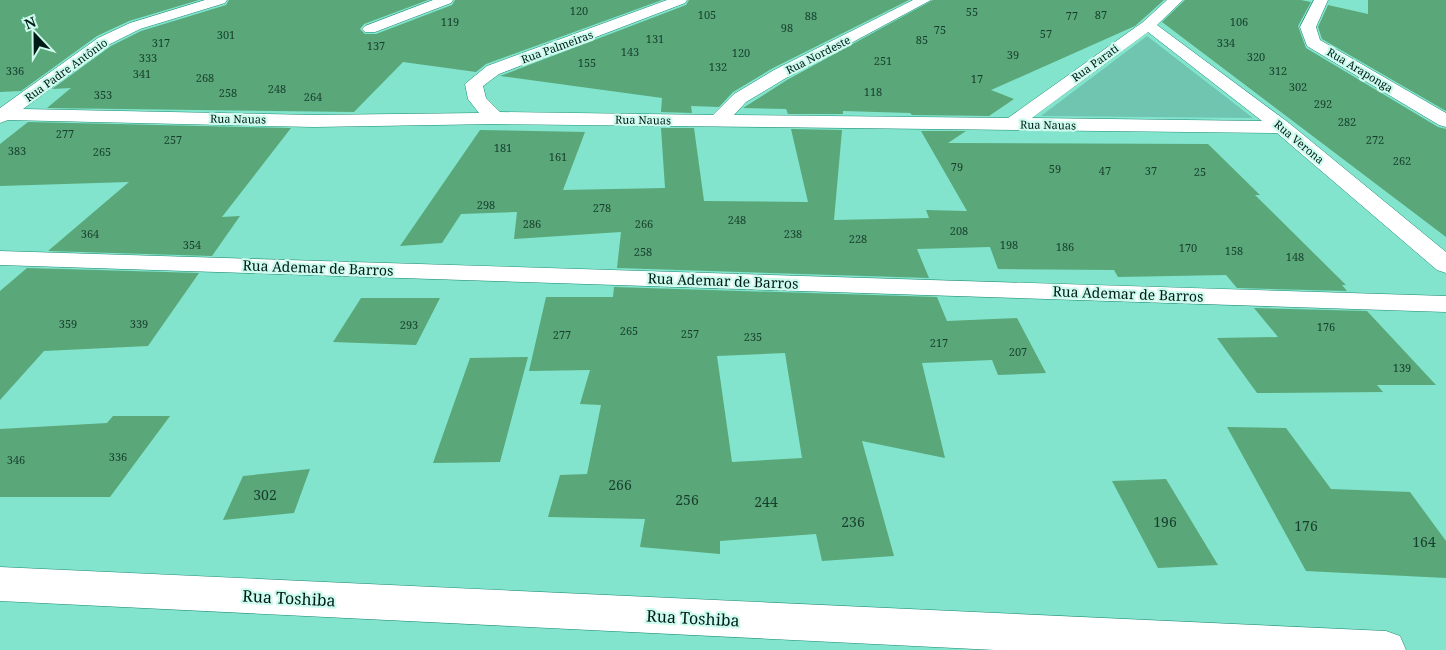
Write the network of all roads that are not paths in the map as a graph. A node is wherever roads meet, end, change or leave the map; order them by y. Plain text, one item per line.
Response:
1 (220, 0) edge
2 (399, 0) edge
3 (446, 0) edge
4 (680, 0) edge
5 (924, 0) edge
6 (1176, 0) edge
7 (1321, 0) edge
8 (426, 6) junction
9 (1148, 25) junction
10 (370, 29) dead end
11 (2, 116) edge
12 (495, 118) junction
13 (718, 121) junction
14 (1446, 121) edge
15 (1012, 124) junction
16 (1282, 127) junction
17 (0, 258) edge
18 (1446, 265) edge
19 (1446, 304) edge
20 (0, 584) edge
21 (1386, 650) edge

1 - 11 street, Rua Padre Antônio
2 - 8 street
3 - 8 street
4 - 12 street, Rua Palmeiras
5 - 13 street, Rua Nordeste
6 - 9 street, Rua Parati
7 - 14 street, Rua Araponga
8 - 10 street
9 - 15 street, Rua Parati
9 - 16 street, Rua Verona
11 - 12 street, Rua Nauas
12 - 13 street, Rua Nauas
13 - 15 street, Rua Nauas
15 - 16 street, Rua Nauas
16 - 18 street, Rua Verona
17 - 19 street, Rua Ademar de Barros
20 - 21 street, Rua Toshiba

